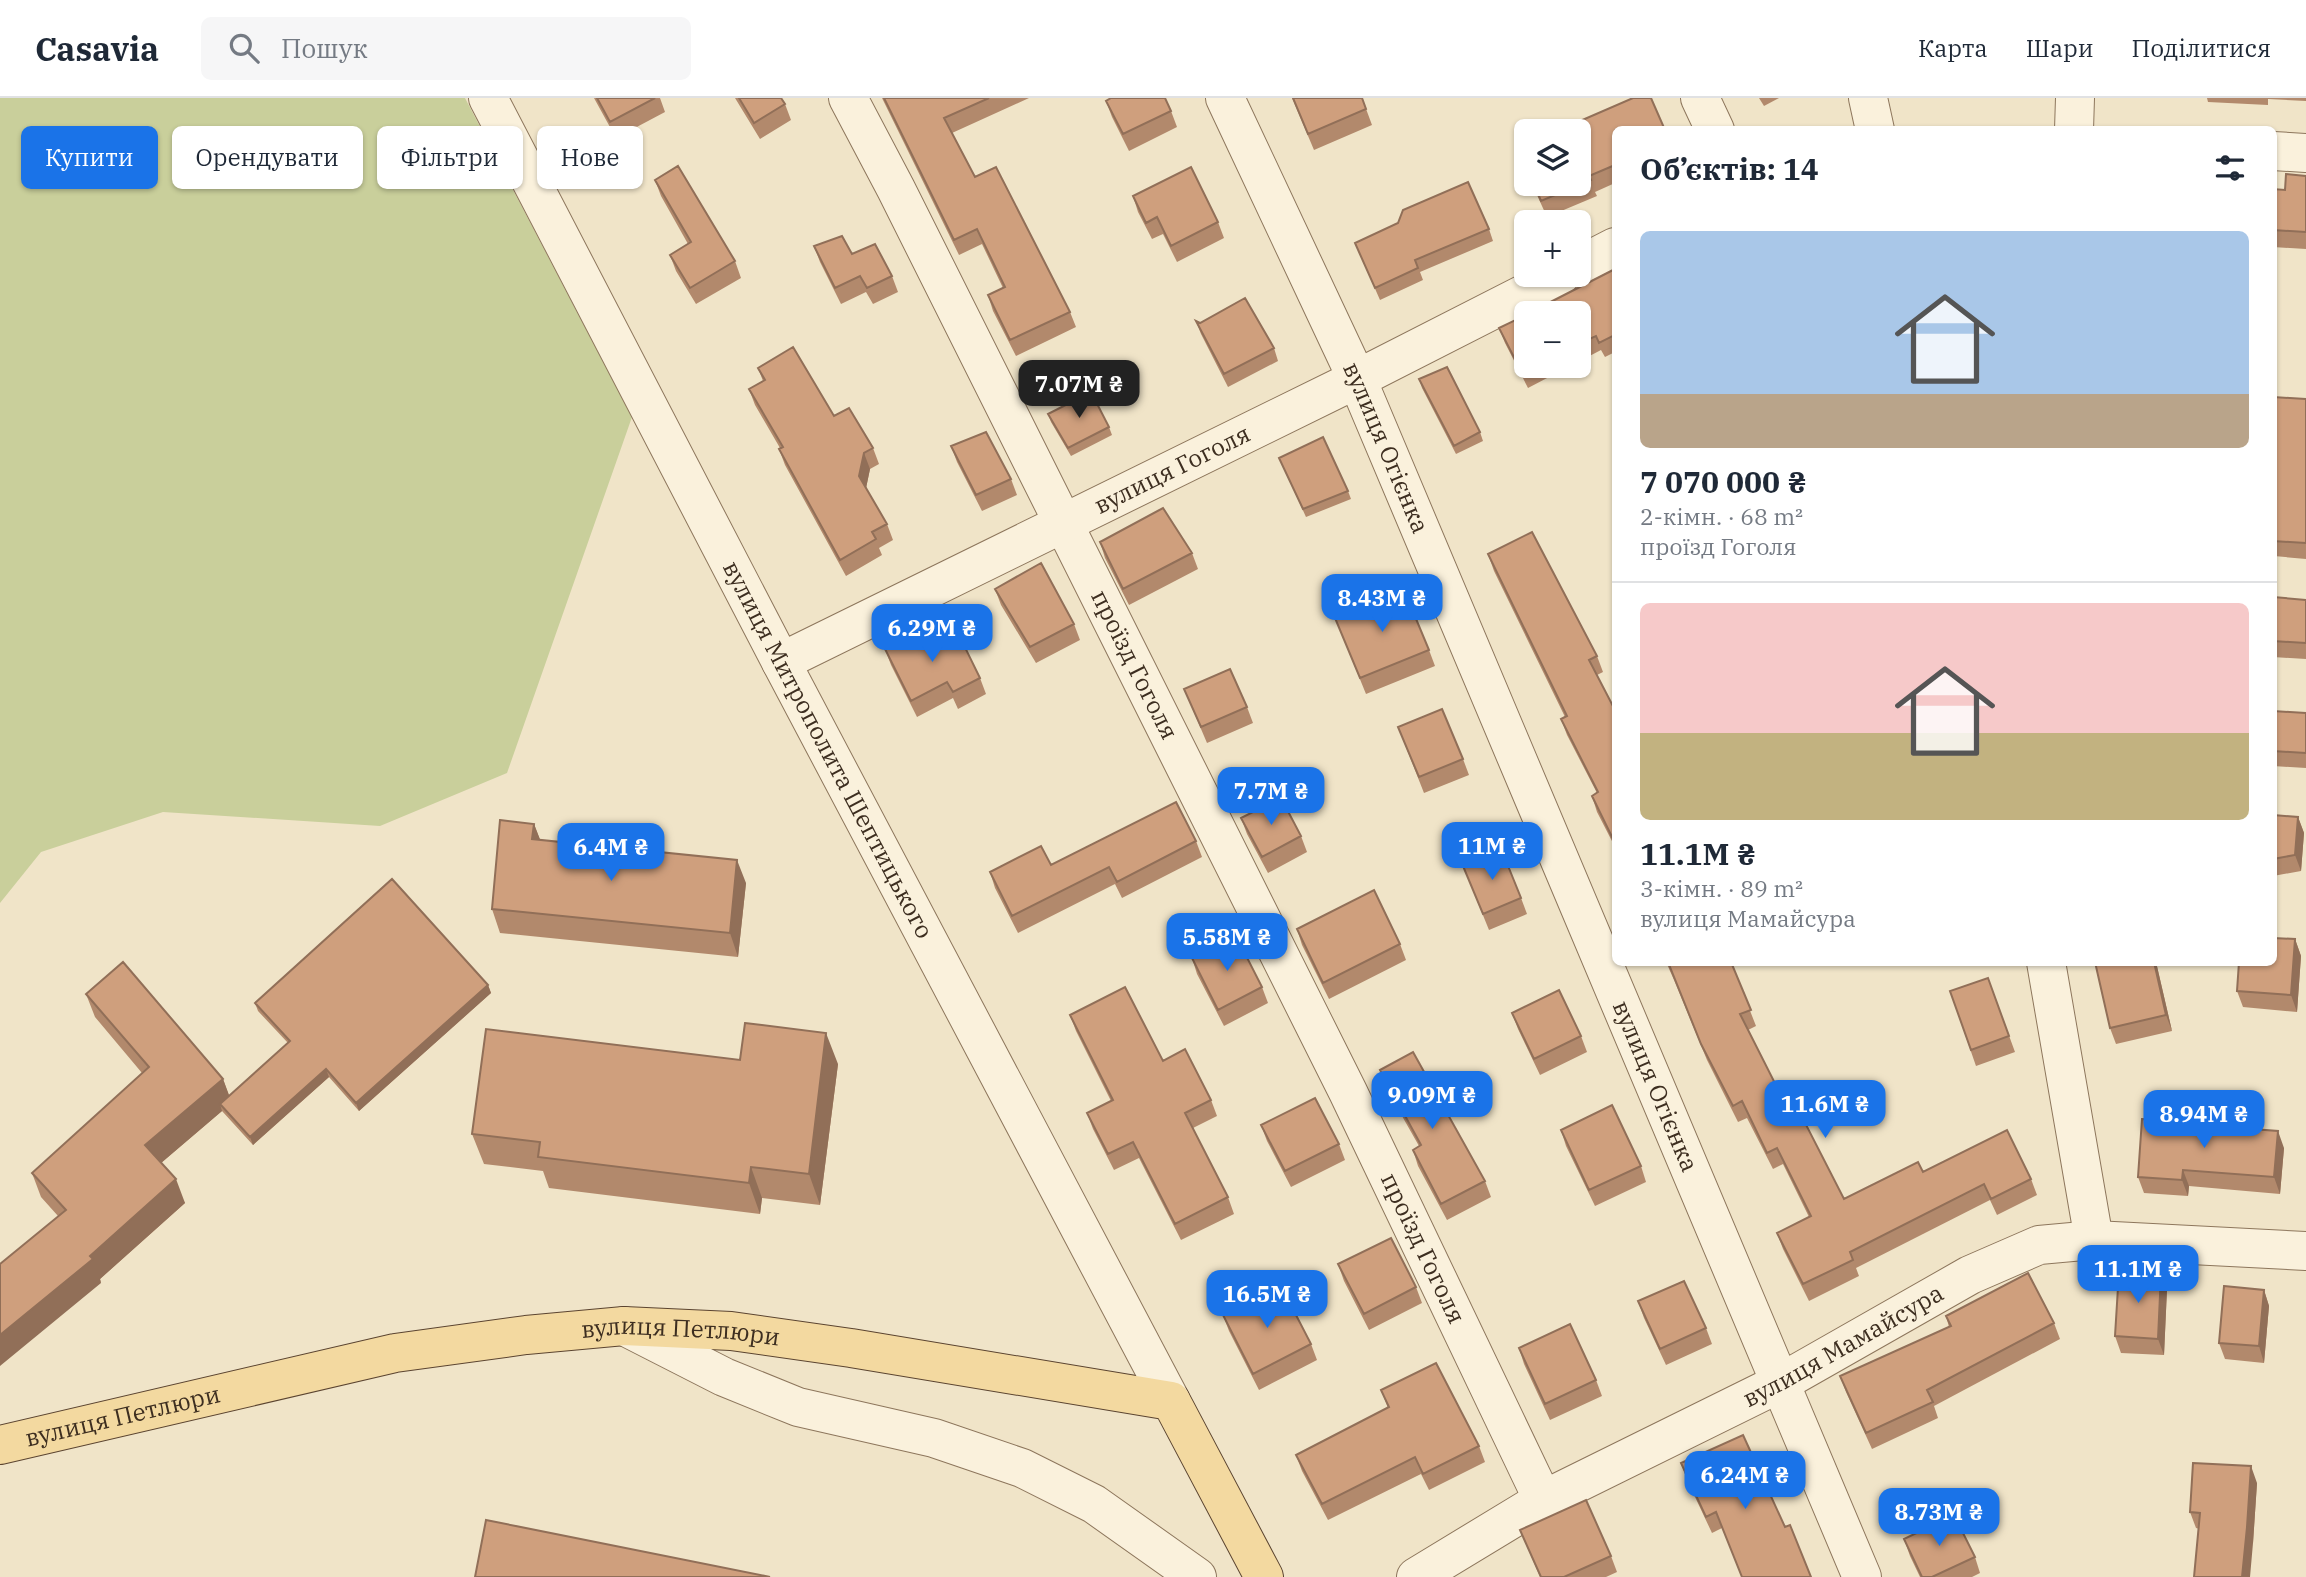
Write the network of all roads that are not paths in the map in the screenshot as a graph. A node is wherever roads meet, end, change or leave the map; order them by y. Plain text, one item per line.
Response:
1 (488, 98) edge
2 (848, 98) edge
3 (1225, 98) edge
4 (1700, 98) edge
5 (1868, 98) edge
6 (2075, 98) edge
7 (1713, 126) edge
8 (1874, 126) edge
9 (2074, 126) edge
10 (2277, 151) edge
11 (2306, 153) edge
12 (1612, 249) edge
13 (1591, 259) edge
14 (1537, 287) edge
15 (1357, 379) junction
16 (1063, 522) junction
17 (781, 662) junction
18 (2047, 966) edge
19 (2094, 1240) junction
20 (2306, 1251) edge
21 (624, 1326) junction
22 (1780, 1383) junction
23 (1171, 1401) junction
24 (0, 1445) edge
25 (1543, 1500) junction
26 (1197, 1577) edge
27 (1264, 1577) edge
28 (1416, 1577) edge
29 (1862, 1577) edge

1 - 17 street, вулиця Митрополита Шептицького
2 - 16 street, проїзд Гоголя
3 - 15 street, вулиця Огієнка
4 - 7 street
5 - 8 street
6 - 9 street
10 - 11 street
12 - 13 street
14 - 15 street, вулиця Гоголя
15 - 16 street, вулиця Гоголя
15 - 22 street, вулиця Огієнка
16 - 17 street, вулиця Гоголя
16 - 25 street, проїзд Гоголя
17 - 23 street, вулиця Митрополита Шептицького
18 - 19 street
19 - 20 street, вулиця Мамайсура
19 - 22 street, вулиця Мамайсура
21 - 23 main road, вулиця Петлюри
21 - 24 main road, вулиця Петлюри
21 - 26 street
22 - 25 street, вулиця Мамайсура
22 - 29 street, вулиця Огієнка
23 - 27 main road
25 - 28 street, вулиця Мамайсура

